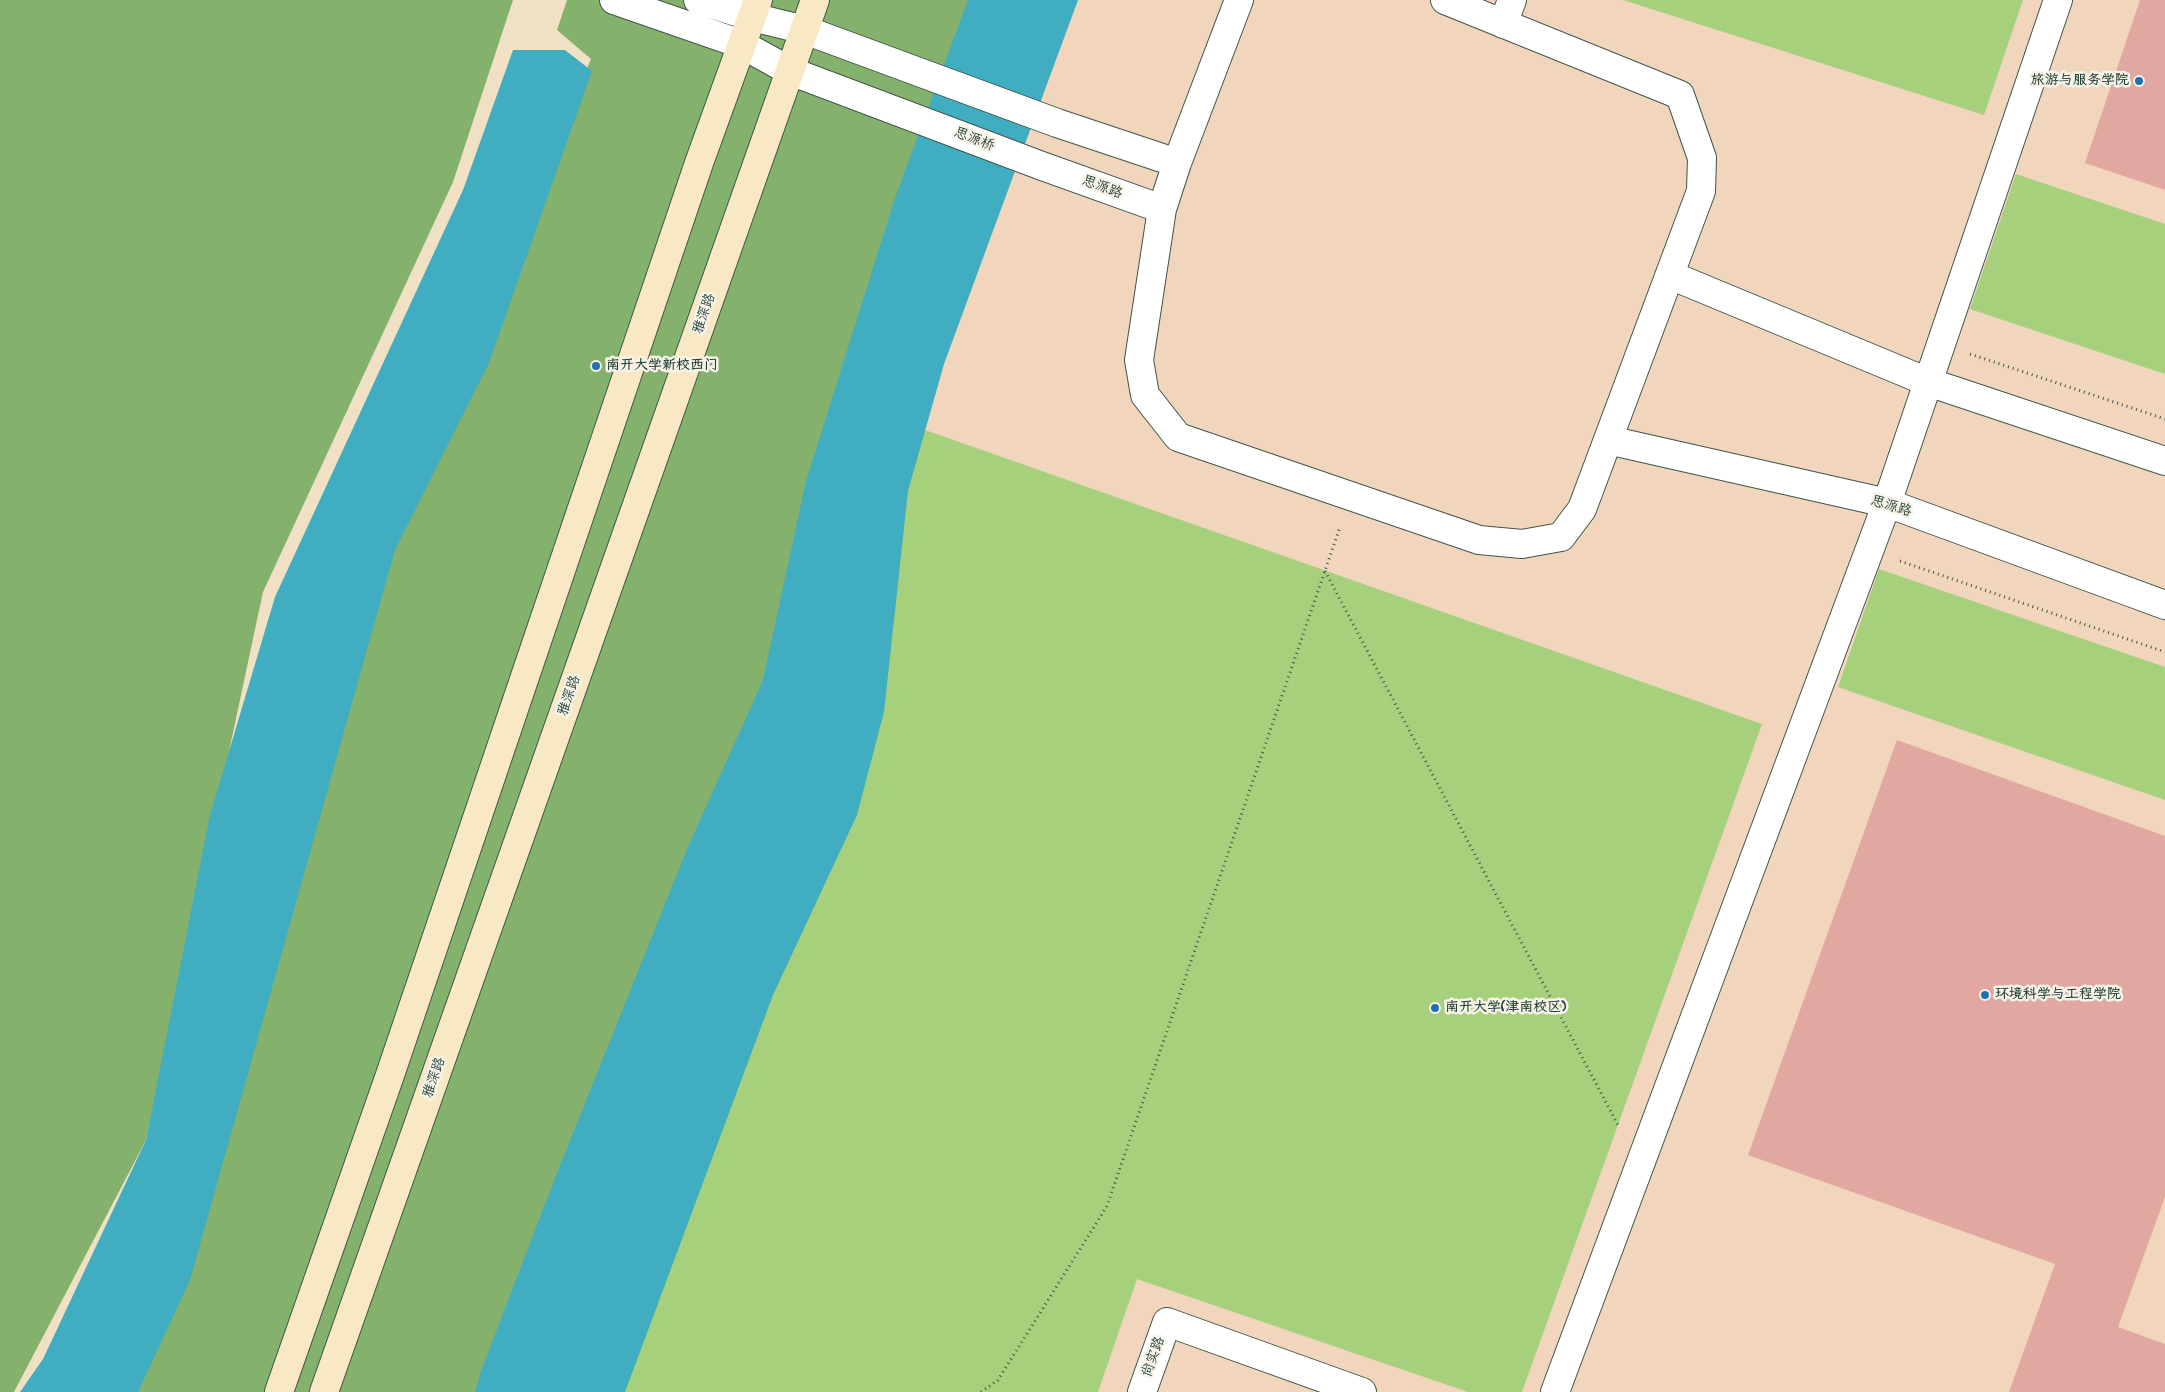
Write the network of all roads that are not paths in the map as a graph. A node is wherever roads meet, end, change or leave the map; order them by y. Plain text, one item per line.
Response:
1 (614, 0) edge
2 (698, 0) edge
3 (816, 0) edge
4 (1239, 0) edge
5 (1445, 0) edge
6 (2058, 0) edge
7 (755, 9) edge
8 (1508, 12) edge
9 (805, 30) junction
10 (741, 44) junction
11 (790, 71) junction
12 (1177, 164) junction
13 (1042, 166) joint
14 (1162, 209) junction
15 (1670, 275) junction
16 (1928, 382) junction
17 (1608, 440) junction
18 (2165, 461) edge
19 (1887, 503) junction
20 (2165, 605) edge
21 (279, 1392) edge
22 (324, 1392) edge
23 (1142, 1392) edge
24 (1362, 1392) edge
25 (1554, 1392) edge

1 - 10 street, 思源桥
2 - 7 street
3 - 9 main road, 雅深路
4 - 12 street
5 - 8 street
6 - 16 street
7 - 9 street
7 - 10 main road
8 - 15 street
9 - 11 main road, 雅深路
9 - 12 street
10 - 11 street, 思源桥
10 - 21 main road
11 - 13 street, 思源桥
11 - 22 main road, 雅深路
12 - 14 street
13 - 14 street, 思源路
14 - 17 street
15 - 16 street
15 - 17 street
16 - 18 street
16 - 19 street
17 - 19 street, 思源路
19 - 20 street, 思源路
19 - 25 street
23 - 24 street, 尚实路

